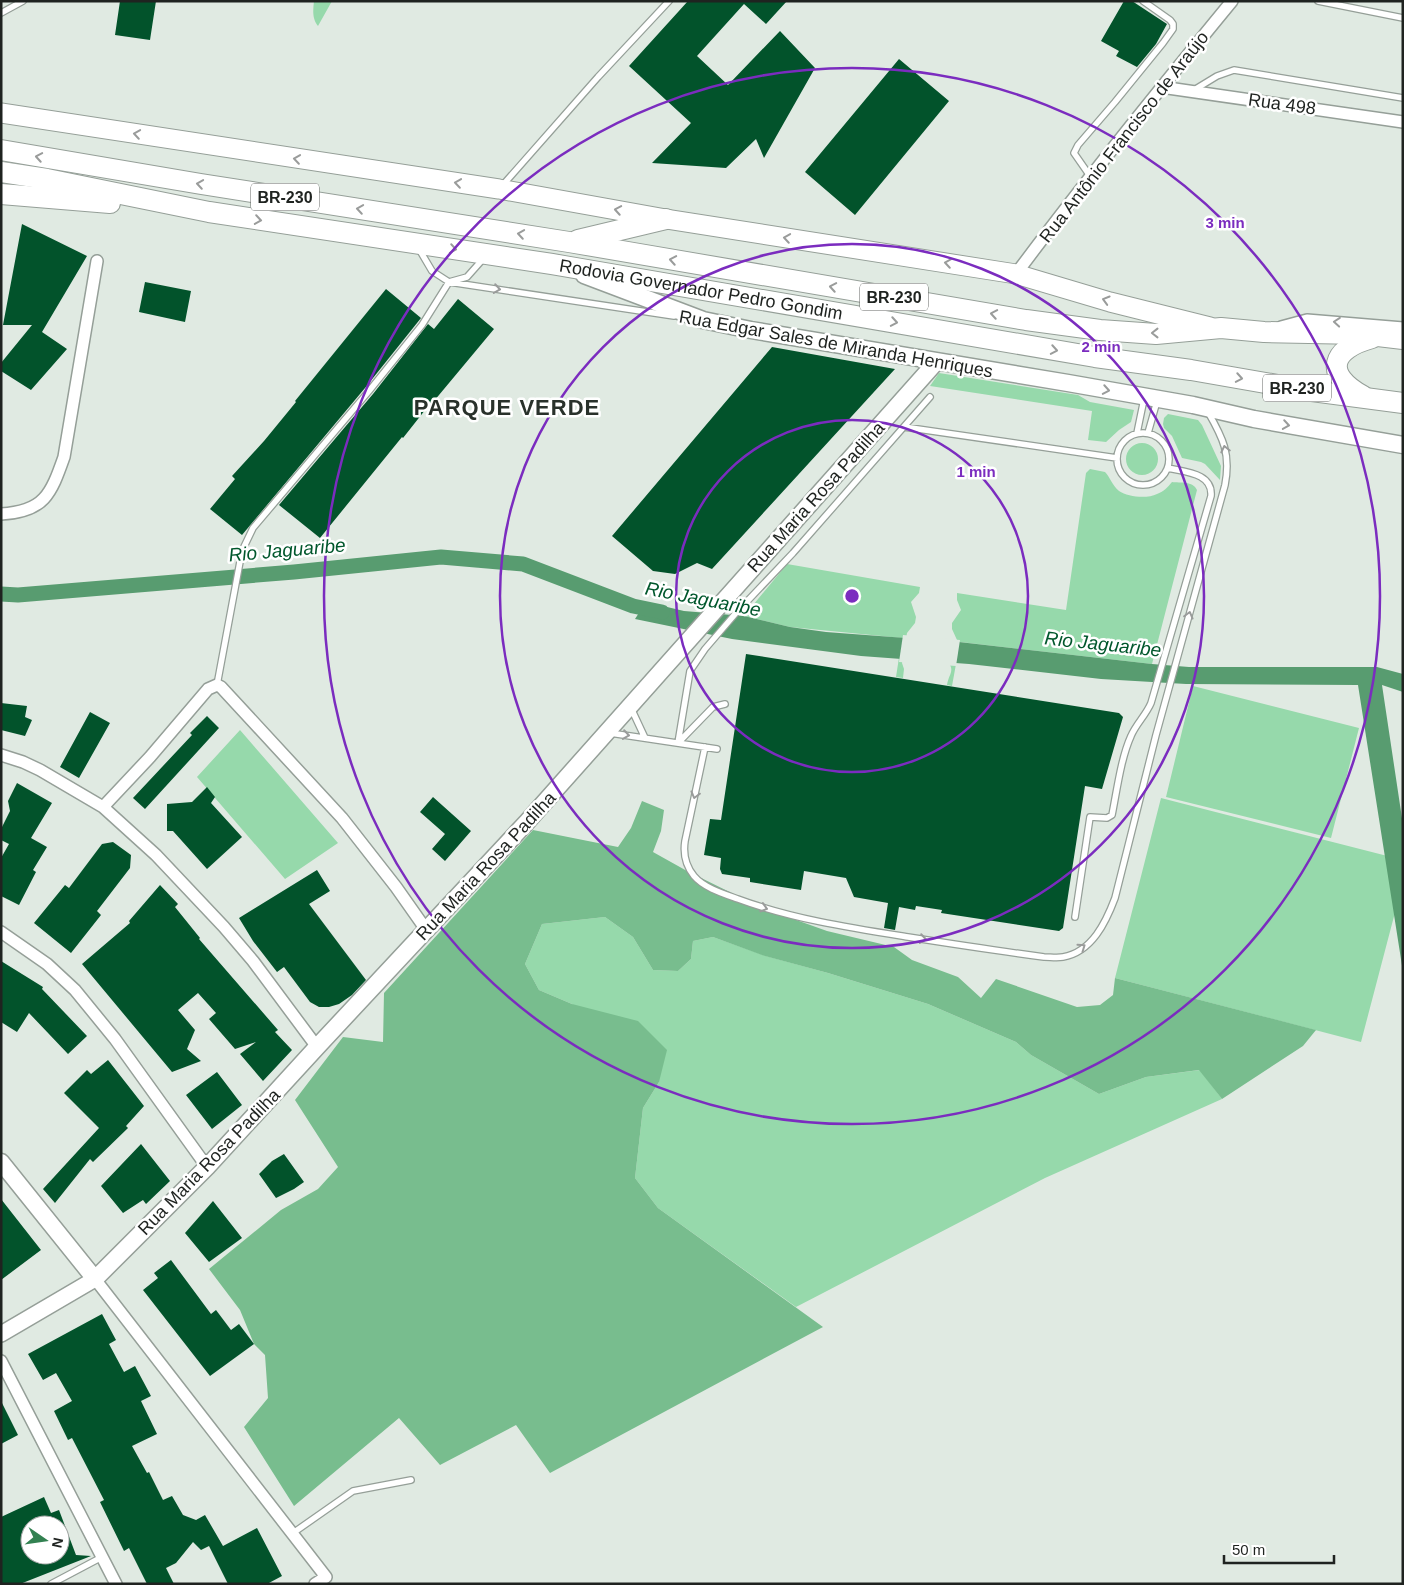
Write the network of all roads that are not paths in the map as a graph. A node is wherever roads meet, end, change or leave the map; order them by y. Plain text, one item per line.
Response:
1 (9, 1) edge
2 (23, 1) edge
3 (669, 1) edge
4 (1143, 1) edge
5 (1232, 1) edge
6 (1318, 1) edge
7 (4, 11) edge
8 (1403, 18) edge
9 (1161, 87) junction
10 (1192, 91) junction
11 (1403, 98) edge
12 (1, 113) edge
13 (1403, 122) edge
14 (1, 150) edge
15 (1, 172) edge
16 (1090, 177) junction
17 (499, 189) junction
18 (1, 194) edge
19 (210, 212) junction
20 (666, 218) junction
21 (569, 242) junction
22 (416, 243) junction
23 (487, 254) junction
24 (97, 261) dead end
25 (552, 264) junction
26 (1016, 274) junction
27 (449, 282) junction
28 (702, 320) junction
29 (1221, 328) junction
30 (1403, 328) edge
31 (1264, 332) junction
32 (1379, 336) junction
33 (1403, 339) edge
34 (938, 362) junction
35 (930, 397) dead end
36 (1151, 398) junction
37 (1368, 399) junction
38 (1403, 403) edge
39 (1214, 410) junction
40 (904, 427) junction
41 (1137, 433) junction
42 (1148, 433) junction
43 (1403, 445) edge
44 (1117, 458) junction
45 (1168, 468) junction
46 (1, 514) edge
47 (217, 685) junction
48 (725, 704) dead end
49 (630, 708) junction
50 (608, 733) junction
51 (645, 738) junction
52 (678, 743) junction
53 (706, 747) junction
54 (717, 749) dead end
55 (1, 756) edge
56 (103, 806) junction
57 (1075, 917) dead end
58 (427, 931) junction
59 (1, 932) edge
60 (317, 1047) junction
61 (1, 1162) edge
62 (207, 1167) junction
63 (95, 1279) junction
64 (1, 1334) edge
65 (1, 1361) edge
66 (412, 1480) dead end
67 (293, 1534) junction
68 (102, 1557) junction
69 (329, 1580) edge
70 (51, 1584) edge
71 (116, 1584) edge
72 (314, 1584) edge

1 - 7 lane
2 - 7 lane
3 - 17 lane
4 - 16 lane
5 - 9 street, Rua Antônio Francisco de Araújo
6 - 8 lane
9 - 10 street, Rua 498
9 - 16 street, Rua Antônio Francisco de Araújo
10 - 11 lane
10 - 13 street, Rua 498
17 -> 12 main road
21 -> 14 highway, Rodovia Governador Pedro Gondim / BR-230
15 - 19 highway, Rodovia Governador Pedro Gondim / BR-230
16 - 26 street, Rua Antônio Francisco de Araújo
20 -> 17 main road
18 - 19 highway
19 -> 22 highway, Rodovia Governador Pedro Gondim / BR-230
20 - 21 highway
26 -> 20 main road
29 -> 21 highway, Rodovia Governador Pedro Gondim / BR-230
22 -> 23 highway, Rodovia Governador Pedro Gondim / BR-230
22 - 27 lane
23 - 25 highway, Rodovia Governador Pedro Gondim / BR-230
23 - 27 lane
24 - 46 street
25 - 28 main road
25 -> 37 highway, Rodovia Governador Pedro Gondim / BR-230
29 -> 26 main road
27 -> 28 lane, Rua Edgar Sales de Miranda Henriques
27 - 47 lane
28 - 34 main road, Rua Edgar Sales de Miranda Henriques
29 - 31 highway, Rodovia Governador Pedro Gondim / BR-230
30 -> 31 street
31 - 32 highway, Rodovia Governador Pedro Gondim / BR-230
32 - 33 highway, Rodovia Governador Pedro Gondim / BR-230
32 - 37 highway
34 -> 36 main road, Rua Edgar Sales de Miranda Henriques
34 - 49 main road, Rua Maria Rosa Padilha
35 - 40 lane
36 - 39 main road, Rua Edgar Sales de Miranda Henriques
36 - 41 lane
36 - 42 lane
37 - 38 highway, Rodovia Governador Pedro Gondim / BR-230
39 -> 43 main road, Rua Edgar Sales de Miranda Henriques
53 -> 39 lane
40 - 44 lane
40 - 52 lane
41 - 42 lane
41 - 44 lane
42 - 45 lane
44 - 45 lane
45 - 57 lane
47 - 56 street
47 - 58 street
48 - 52 lane
49 - 50 main road, Rua Maria Rosa Padilha
49 - 51 lane
50 -> 51 lane
50 - 58 main road, Rua Maria Rosa Padilha
51 - 52 lane
52 - 53 lane
53 - 54 lane
55 - 56 street
56 - 60 street
58 - 60 main road, Rua Maria Rosa Padilha
59 - 62 street
60 - 62 main road, Rua Maria Rosa Padilha
61 - 63 main road
62 - 63 main road, Rua Maria Rosa Padilha
63 - 64 street, Rua Maria Rosa Padilha
63 - 67 street
65 - 68 street
66 - 67 lane
67 - 69 street
68 - 70 lane
68 - 71 street
69 - 72 street

